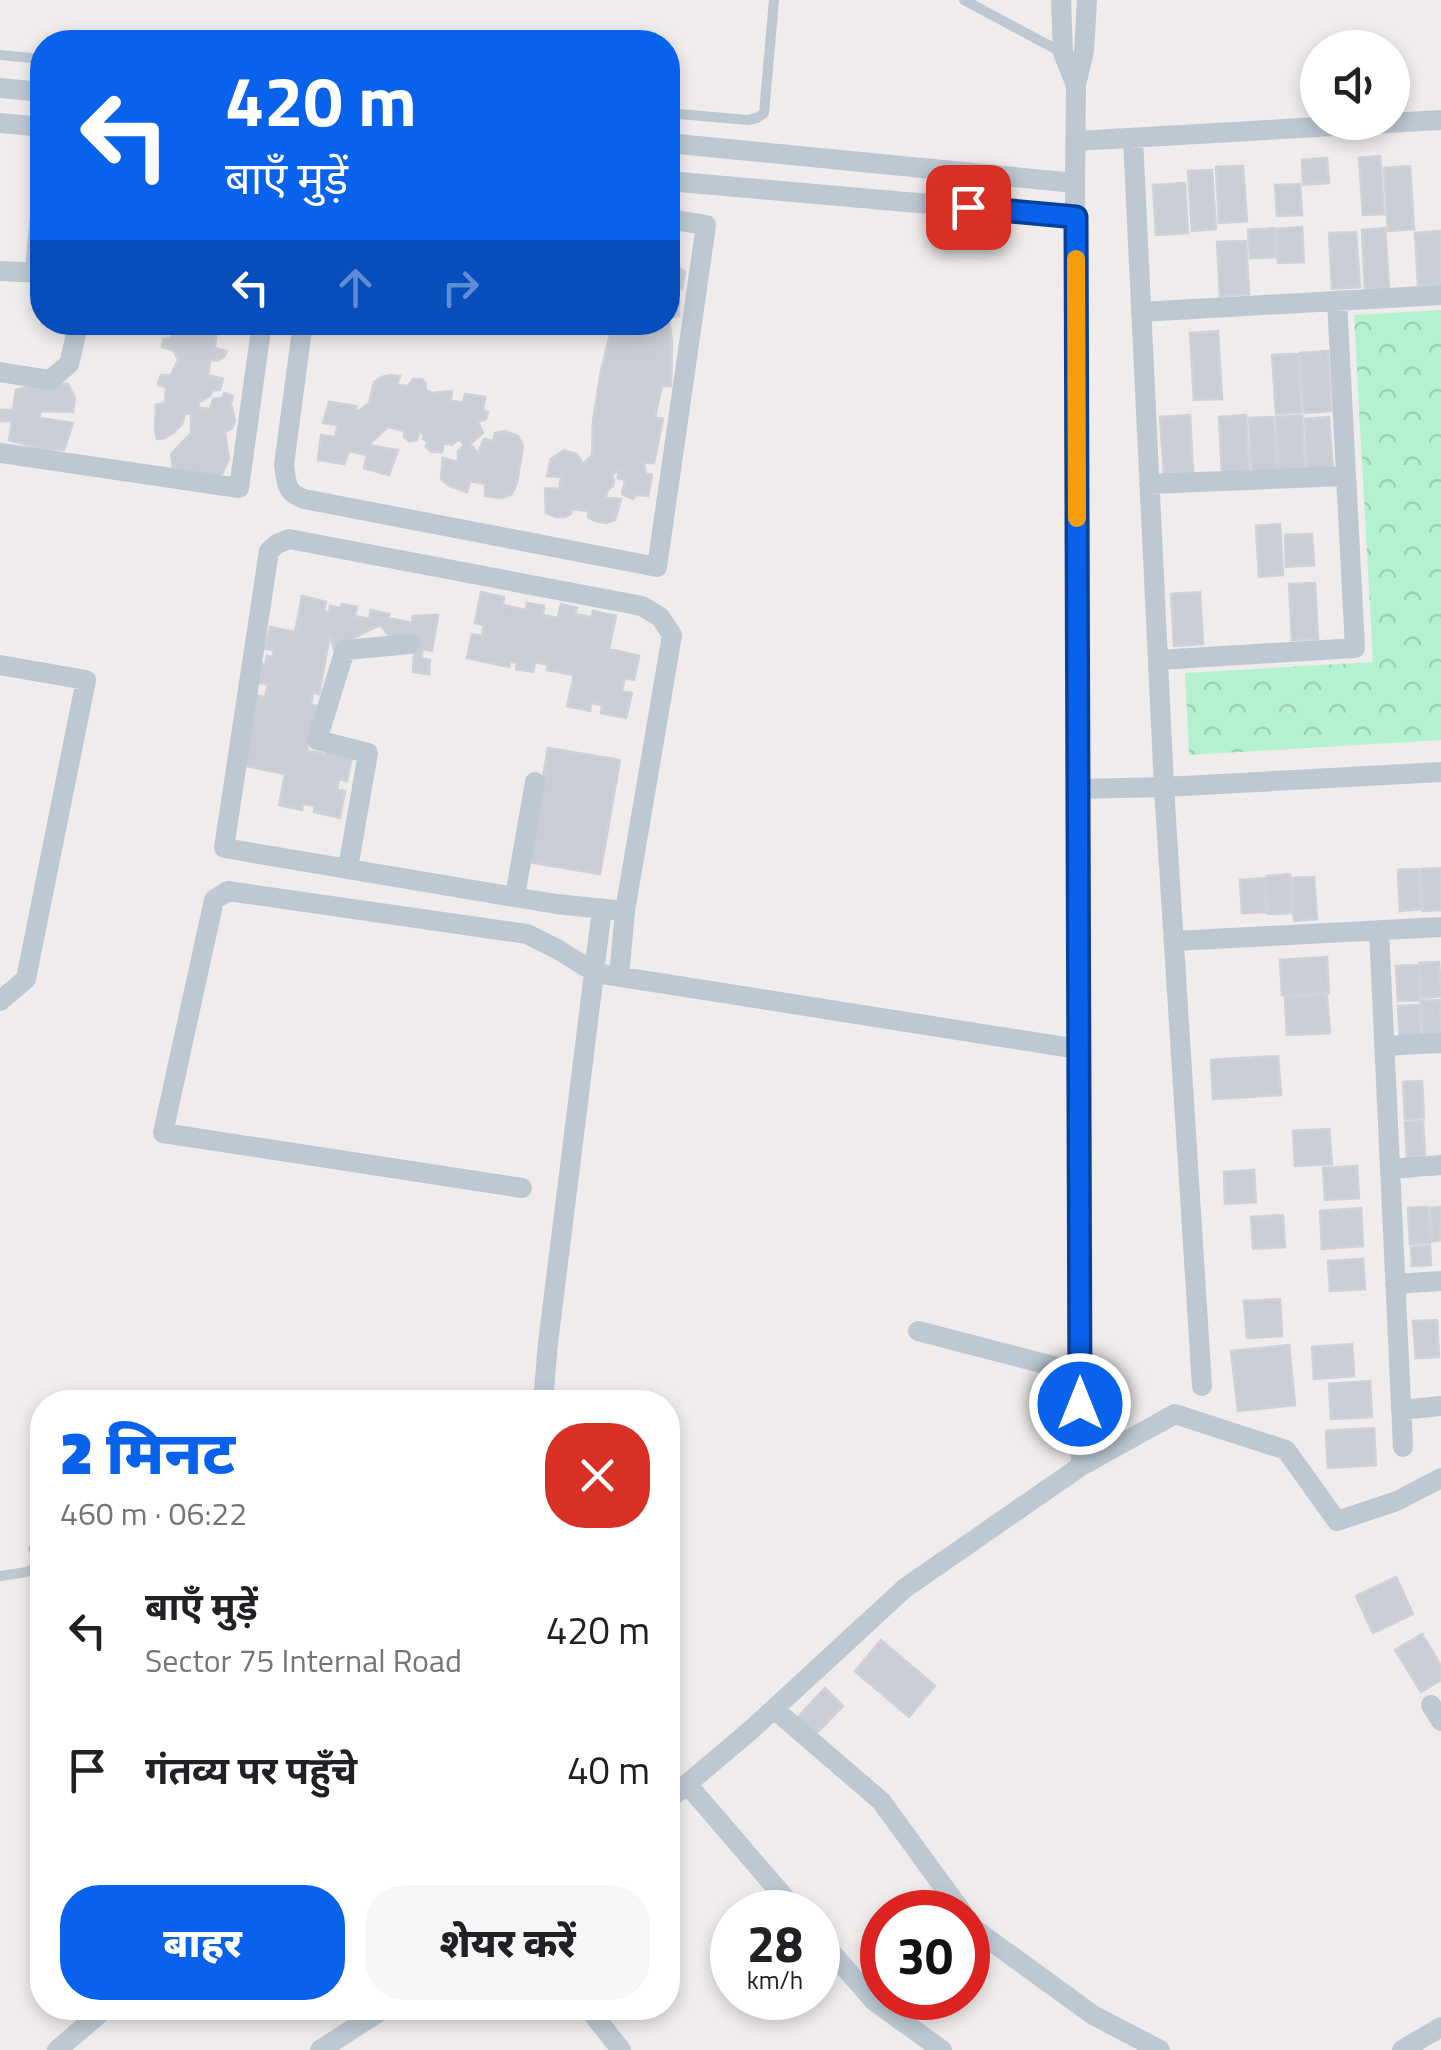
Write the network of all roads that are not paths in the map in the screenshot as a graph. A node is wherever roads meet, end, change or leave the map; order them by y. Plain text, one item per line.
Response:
1 (774, 0) edge
2 (964, 0) edge
3 (1060, 0) edge
4 (1087, 0) edge
5 (1064, 53) junction
6 (0, 56) edge
7 (30, 58) edge
8 (1076, 85) junction
9 (0, 88) edge
10 (30, 91) edge
11 (680, 114) edge
12 (1441, 120) edge
13 (0, 123) edge
14 (30, 126) edge
15 (1132, 138) junction
16 (1076, 141) junction
17 (680, 144) edge
18 (680, 182) edge
19 (1075, 184) junction
20 (1076, 217) junction
21 (680, 221) edge
22 (0, 272) edge
23 (30, 272) edge
24 (1441, 295) edge
25 (1337, 301) junction
26 (1141, 312) junction
27 (76, 335) edge
28 (260, 335) edge
29 (301, 335) edge
30 (0, 372) edge
31 (0, 453) edge
32 (1346, 476) junction
33 (1149, 484) junction
34 (410, 644) dead end
35 (1158, 660) junction
36 (0, 665) edge
37 (1441, 772) edge
38 (535, 782) dead end
39 (1164, 787) junction
40 (1078, 788) junction
41 (348, 868) junction
42 (515, 896) junction
43 (602, 909) junction
44 (626, 911) junction
45 (1441, 927) edge
46 (1379, 930) junction
47 (1174, 941) junction
48 (596, 974) junction
49 (619, 977) junction
50 (0, 1001) edge
51 (1441, 1042) edge
52 (1384, 1046) junction
53 (1078, 1048) junction
54 (1441, 1165) edge
55 (1390, 1169) junction
56 (522, 1188) dead end
57 (1441, 1281) edge
58 (1395, 1284) junction
59 (918, 1331) dead end
60 (1080, 1372) junction
61 (1202, 1386) dead end
62 (544, 1390) edge
63 (1441, 1406) edge
64 (1401, 1410) junction
65 (1403, 1446) dead end
66 (1081, 1466) junction
67 (1441, 1478) edge
68 (30, 1571) edge
69 (0, 1576) edge
70 (774, 1708) junction
71 (687, 1784) junction
72 (680, 1790) edge
73 (778, 1890) edge
74 (946, 1890) edge
75 (990, 1940) edge
76 (840, 1963) edge
77 (92, 2020) edge
78 (366, 2020) edge
79 (597, 2020) edge
80 (1441, 2027) edge
81 (57, 2050) edge
82 (320, 2050) edge
83 (621, 2050) edge
84 (942, 2050) edge
85 (1160, 2050) edge
86 (1402, 2050) edge

1 - 11 lane
2 - 5 lane
3 - 5 street
4 - 8 street
5 - 8 street
6 - 7 lane
8 - 16 street
9 - 10 street
12 - 15 street
13 - 14 street
15 - 16 street
15 - 26 street
16 - 19 street
17 - 19 street
18 - 20 street
19 - 20 street
20 - 40 street
21 - 29 street
22 - 23 street
24 - 25 street
25 - 26 street
25 - 32 street
26 - 33 street
27 - 30 street
28 - 31 street
32 - 33 street
32 - 35 street
33 - 35 street
34 - 41 street
35 - 39 street
36 - 50 street
37 - 39 street
38 - 42 street
39 - 40 street
39 - 47 street
40 - 53 street
41 - 42 street
41 - 44 street
42 - 43 street
43 - 44 street
43 - 48 street
44 - 49 street
45 - 46 street
46 - 47 street
46 - 52 street
47 - 61 street
48 - 49 street
48 - 56 street
48 - 62 street
49 - 53 street
51 - 52 street
52 - 55 street
53 - 60 street
54 - 55 street
55 - 58 street
57 - 58 street
58 - 64 street
59 - 60 street
60 - 66 street
63 - 64 street
64 - 65 street
66 - 67 street
66 - 70 street
68 - 69 lane
70 - 71 street
70 - 74 street
71 - 72 street
71 - 73 street
75 - 85 street
76 - 84 street
77 - 81 street
78 - 82 street
79 - 83 street
80 - 86 street

